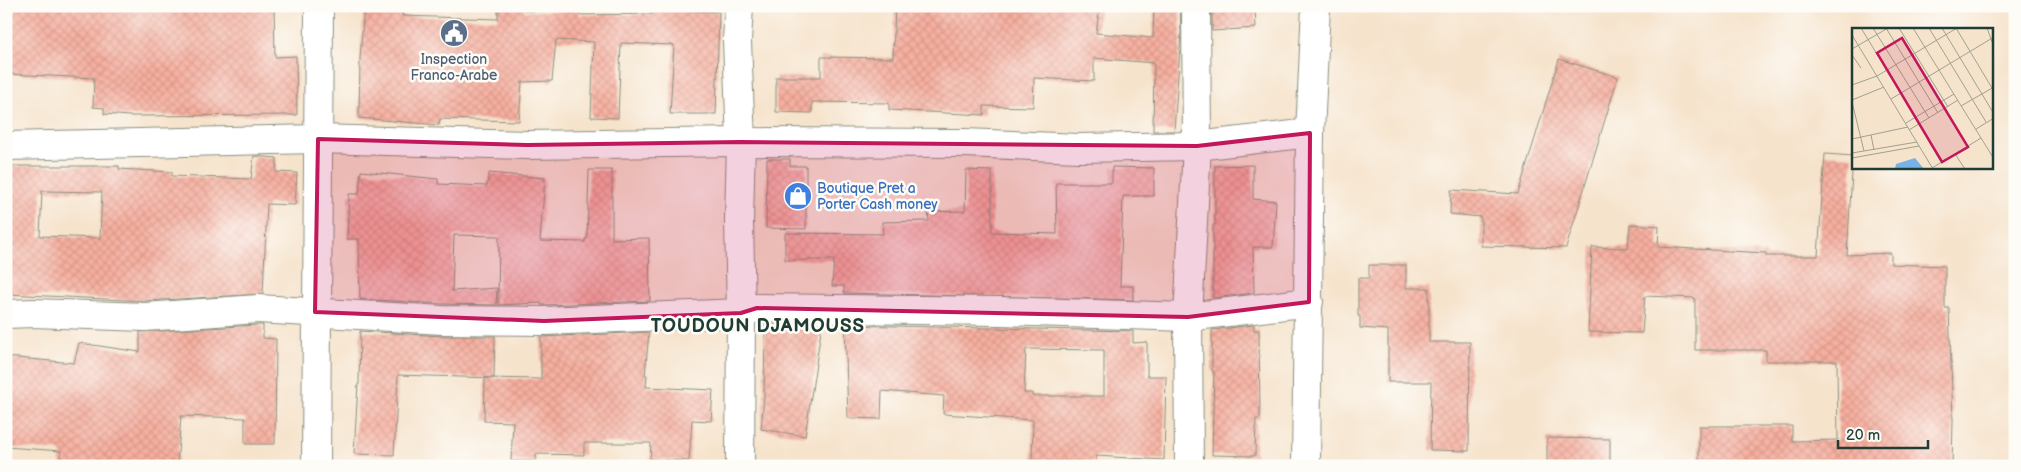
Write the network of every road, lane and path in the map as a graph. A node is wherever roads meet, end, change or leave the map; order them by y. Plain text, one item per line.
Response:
1 (319, 6) edge
2 (739, 6) edge
3 (1196, 6) edge
4 (1316, 6) edge
5 (1310, 133) junction
6 (318, 139) junction
7 (741, 142) junction
8 (6, 146) edge
9 (1197, 146) junction
10 (1309, 302) junction
11 (315, 312) junction
12 (741, 313) junction
13 (6, 314) edge
14 (1188, 317) junction
15 (316, 466) edge
16 (740, 466) edge
17 (1190, 466) edge
18 (1306, 466) edge

1 - 6 street
2 - 7 street
3 - 9 street
4 - 5 street
5 - 9 street
5 - 10 street
6 - 7 street
6 - 8 street
6 - 11 street
7 - 9 street
7 - 12 street
9 - 14 street
10 - 14 street
10 - 18 street
11 - 12 street
11 - 13 street
11 - 15 street
12 - 14 street
12 - 16 street
14 - 17 street

